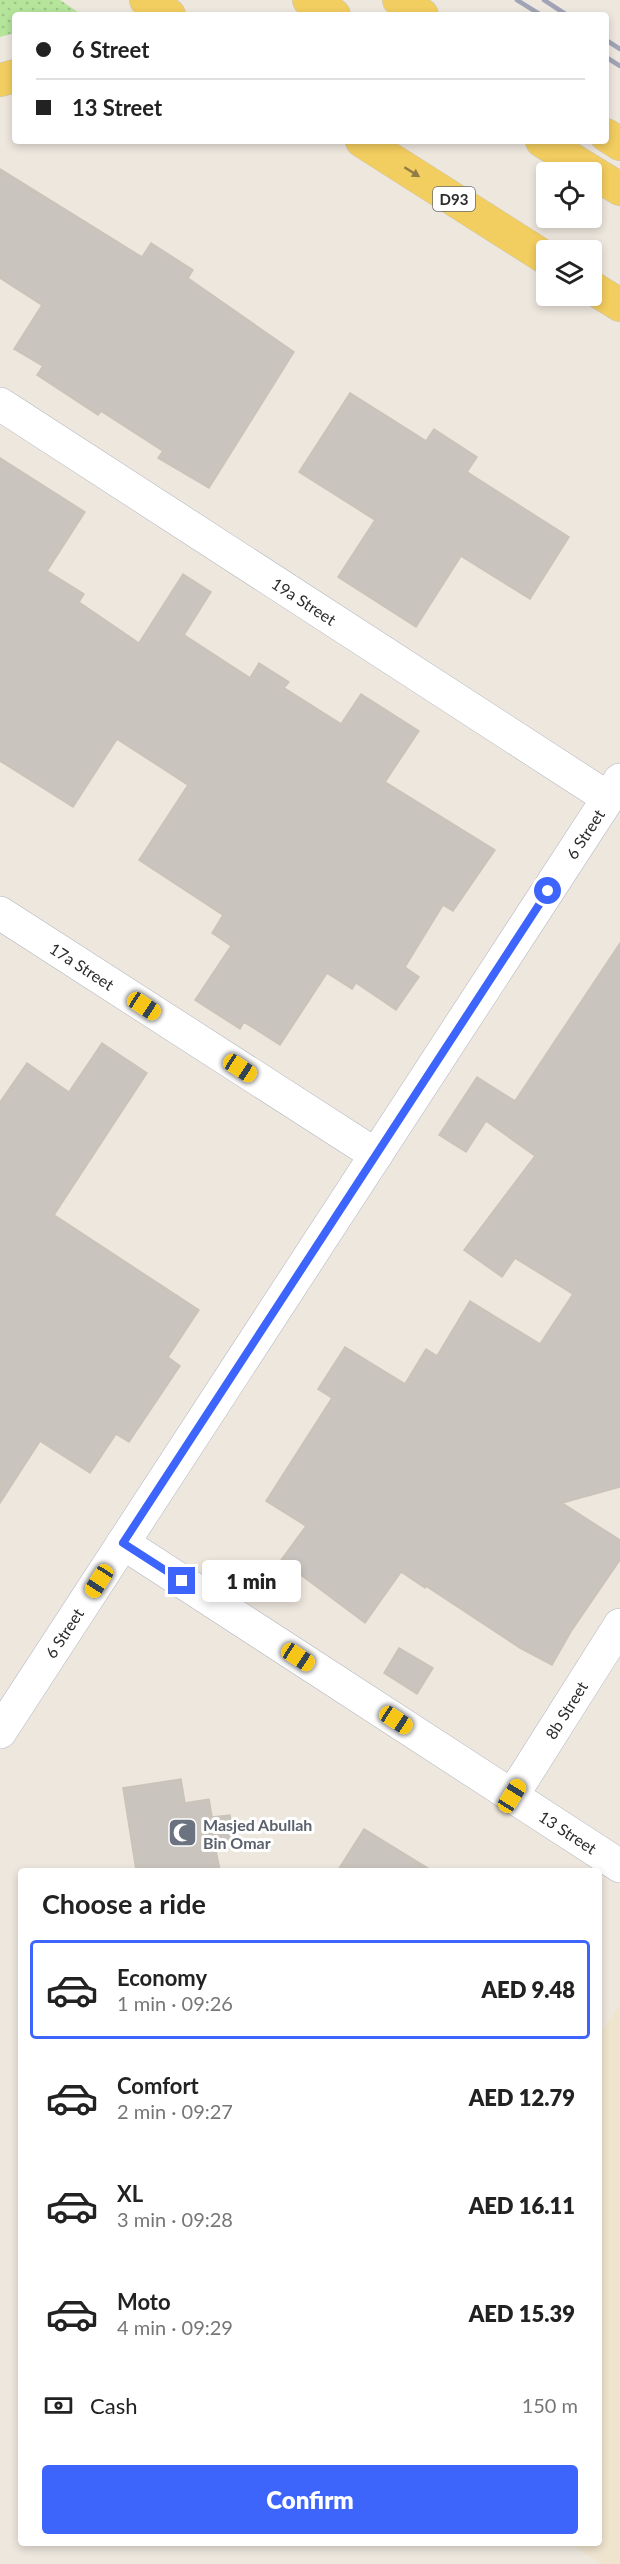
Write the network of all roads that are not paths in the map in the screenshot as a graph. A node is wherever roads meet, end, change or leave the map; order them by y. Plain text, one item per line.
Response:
1 (146, 0) edge
2 (309, 0) edge
3 (399, 0) edge
4 (164, 12) edge
5 (329, 12) edge
6 (417, 12) edge
7 (367, 144) edge
8 (547, 144) edge
9 (620, 189) edge
10 (536, 252) edge
11 (602, 293) edge
12 (620, 305) edge
13 (0, 404) edge
14 (614, 789) edge
15 (0, 913) edge
16 (376, 1155) junction
17 (123, 1543) junction
18 (620, 1625) edge
19 (0, 1732) edge
20 (512, 1796) junction
21 (620, 1866) edge

1 - 4 main road
2 - 5 main road
3 - 6 main road
7 -> 10 main road, D93
8 - 9 main road
11 - 12 main road
13 - 14 street, 19a Street
14 - 16 street, 6 Street
15 - 16 street, 17a Street
16 - 17 street, 6 Street
17 - 19 street, 6 Street
17 - 20 street, 13 Street
18 - 20 street, 8b Street
20 - 21 street, 13 Street

